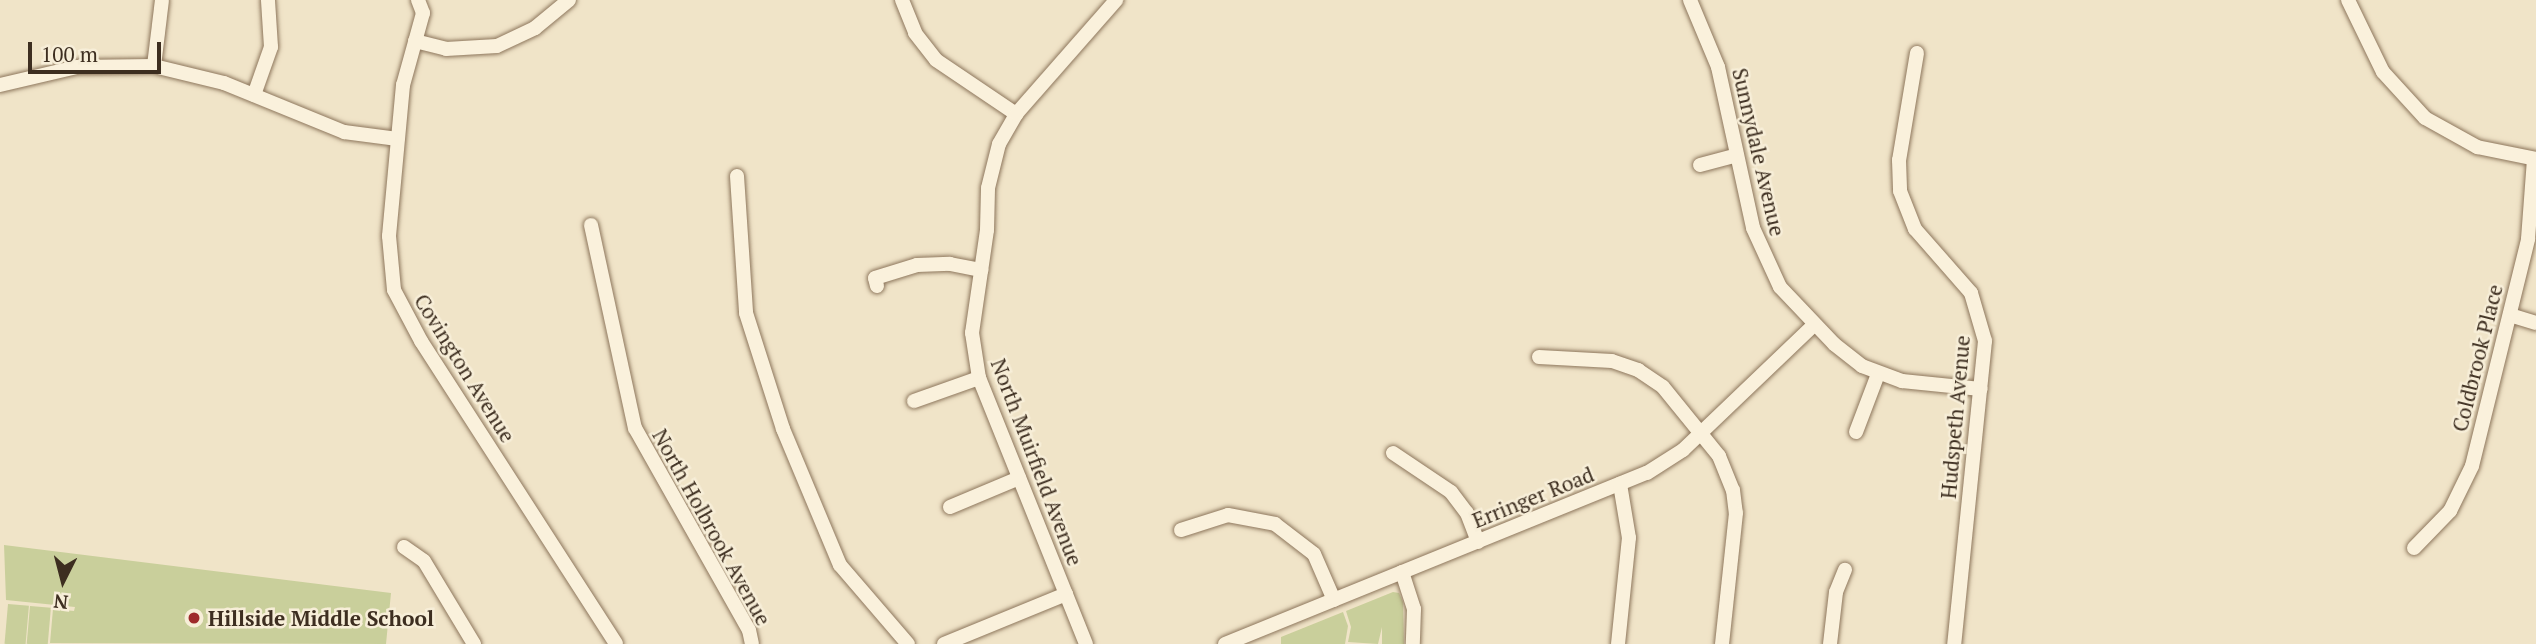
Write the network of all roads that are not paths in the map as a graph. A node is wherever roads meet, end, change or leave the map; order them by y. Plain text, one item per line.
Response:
1 (162, 0) edge
2 (268, 0) edge
3 (418, 0) edge
4 (569, 0) edge
5 (902, 0) edge
6 (1116, 0) edge
7 (1690, 0) edge
8 (2348, 0) edge
9 (415, 41) junction
10 (1917, 53) dead end
11 (154, 66) junction
12 (0, 85) edge
13 (254, 95) junction
14 (1016, 114) junction
15 (398, 139) junction
16 (1737, 155) junction
17 (2535, 159) edge
18 (1700, 165) dead end
19 (737, 176) dead end
20 (591, 225) dead end
21 (981, 270) junction
22 (877, 286) dead end
23 (2510, 315) junction
24 (2536, 323) edge
25 (1815, 324) junction
26 (1539, 357) dead end
27 (1878, 374) junction
28 (979, 378) junction
29 (1981, 389) junction
30 (914, 401) dead end
31 (1856, 432) dead end
32 (1702, 433) junction
33 (1393, 453) dead end
34 (1019, 478) junction
35 (1620, 484) junction
36 (950, 507) dead end
37 (1181, 530) dead end
38 (1478, 542) junction
39 (404, 547) dead end
40 (2414, 548) dead end
41 (1845, 570) dead end
42 (1402, 572) junction
43 (1066, 594) junction
44 (1334, 600) junction
45 (470, 642) edge
46 (615, 644) edge
47 (752, 644) edge
48 (908, 644) edge
49 (944, 644) edge
50 (1086, 644) edge
51 (1225, 644) edge
52 (1413, 644) edge
53 (1618, 644) edge
54 (1722, 644) edge
55 (1830, 644) edge
56 (1954, 644) edge

1 - 11 street
2 - 13 street
3 - 9 street, Covington Avenue
4 - 9 street
5 - 14 street
6 - 14 street, North Muirfield Avenue
7 - 16 street, Sunnydale Avenue
8 - 17 street
9 - 15 street, Covington Avenue
10 - 29 street, Hudspeth Avenue
11 - 12 street
11 - 13 street
13 - 15 street
14 - 21 street, North Muirfield Avenue
15 - 46 street, Covington Avenue
16 - 18 street
16 - 25 street, Sunnydale Avenue
17 - 23 street, Coldbrook Place
19 - 48 street
20 - 47 street, North Holbrook Avenue
21 - 22 street
21 - 28 street, North Muirfield Avenue
23 - 24 street
23 - 40 street, Coldbrook Place
25 - 27 street, Sunnydale Avenue
25 - 32 street, Erringer Road
26 - 32 street
27 - 29 street, Sunnydale Avenue
27 - 31 street
28 - 30 street
28 - 34 street, North Muirfield Avenue
29 - 56 street, Hudspeth Avenue
32 - 35 street, Erringer Road
32 - 54 street
33 - 38 street
34 - 36 street
34 - 43 street, North Muirfield Avenue
35 - 38 street, Erringer Road
35 - 53 street
37 - 44 street
38 - 42 street, Erringer Road
39 - 45 street
41 - 55 street
42 - 44 street, Erringer Road
42 - 52 street
43 - 49 street
43 - 50 street, North Muirfield Avenue
44 - 51 street, Erringer Road

